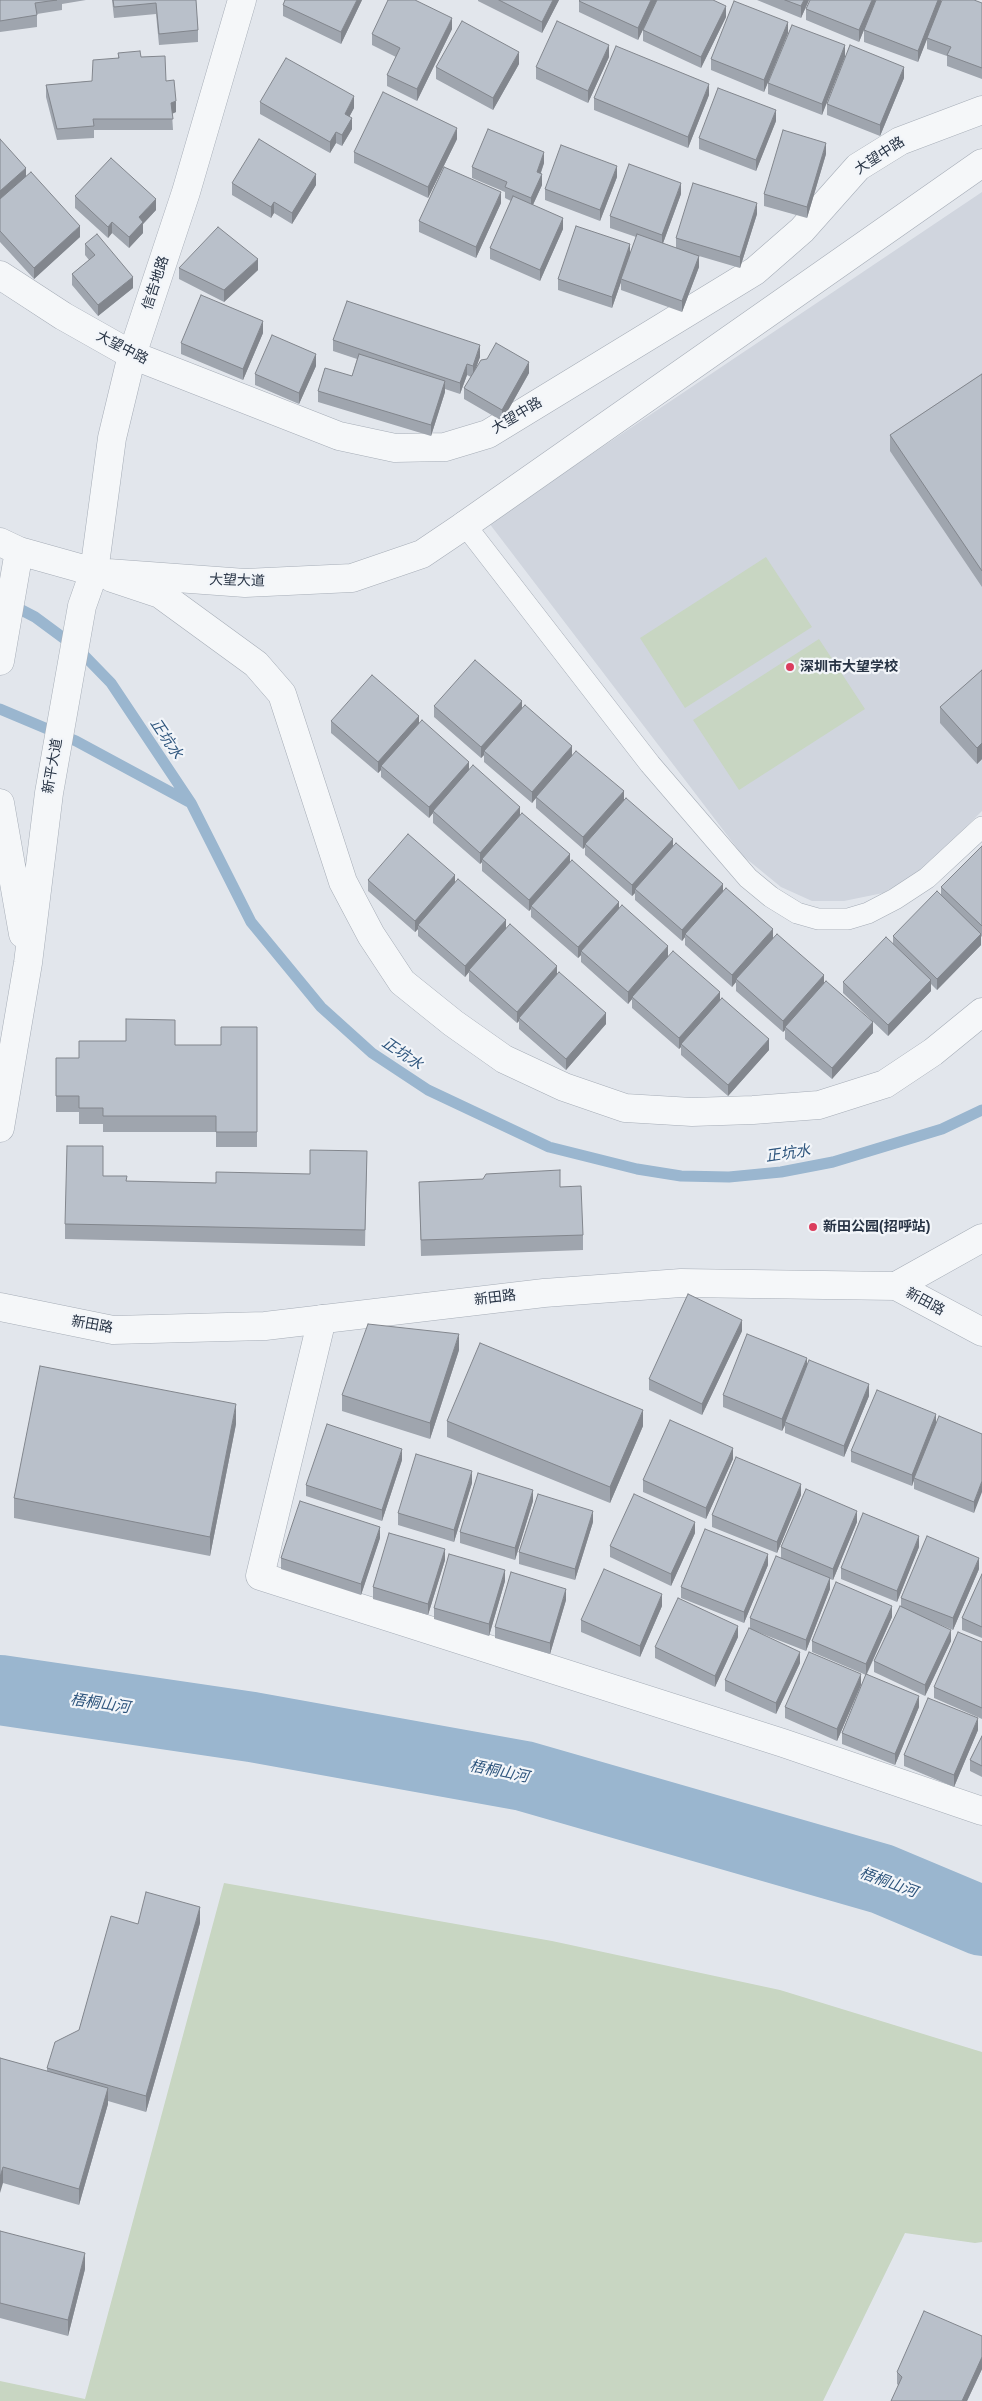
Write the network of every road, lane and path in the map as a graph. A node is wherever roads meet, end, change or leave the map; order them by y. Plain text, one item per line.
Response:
1 (242, 0) edge
2 (982, 110) edge
3 (982, 163) edge
4 (0, 275) edge
5 (132, 355) junction
6 (465, 524) junction
7 (10, 547) edge
8 (94, 572) junction
9 (0, 661) edge
10 (0, 803) edge
11 (982, 827) edge
12 (28, 963) junction
13 (982, 1012) edge
14 (0, 1128) edge
15 (982, 1238) edge
16 (896, 1286) junction
17 (0, 1307) edge
18 (322, 1318) junction
19 (982, 1332) edge
20 (982, 1811) edge

1 - 5 street, 信告地路
2 - 5 street, 大望中路
3 - 6 street, 大望大道
4 - 5 street, 大望中路
5 - 8 street, 信告地路
6 - 8 street, 大望大道
6 - 11 lane
7 - 8 street, 大望大道
7 - 9 street
8 - 12 street, 新平大道
8 - 13 street
10 - 12 street, 新平大道
12 - 14 street, 新平大道
15 - 16 street
16 - 18 street, 新田路
16 - 19 street, 新田路
17 - 18 street, 新田路
18 - 20 street

